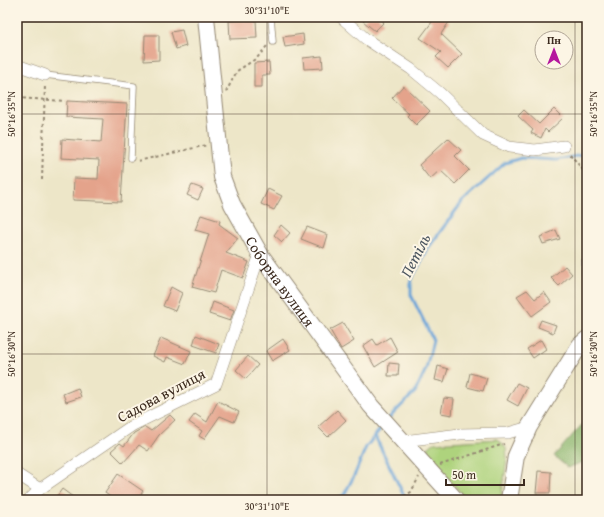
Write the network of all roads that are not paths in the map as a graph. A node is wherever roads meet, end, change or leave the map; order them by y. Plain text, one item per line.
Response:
1 (206, 17) edge
2 (271, 17) edge
3 (341, 17) edge
4 (274, 42) road end
5 (17, 65) edge
6 (45, 76) joint
7 (564, 146) dead end
8 (131, 158) road end
9 (260, 254) junction
10 (587, 262) edge
11 (587, 272) edge
12 (587, 339) edge
13 (529, 427) junction
14 (400, 438) junction
15 (17, 474) edge
16 (40, 489) junction
17 (29, 500) edge
18 (456, 500) edge
19 (509, 500) edge

1 - 9 street, Соборна вулиця
2 - 4 lane
3 - 7 street
5 - 6 street
6 - 8 lane
9 - 14 street, Соборна вулиця
9 - 16 street, Садова вулиця
10 - 11 street
12 - 13 street
13 - 14 street
13 - 19 street
14 - 18 street, Соборна вулиця
15 - 16 street
16 - 17 street, Садова вулиця

